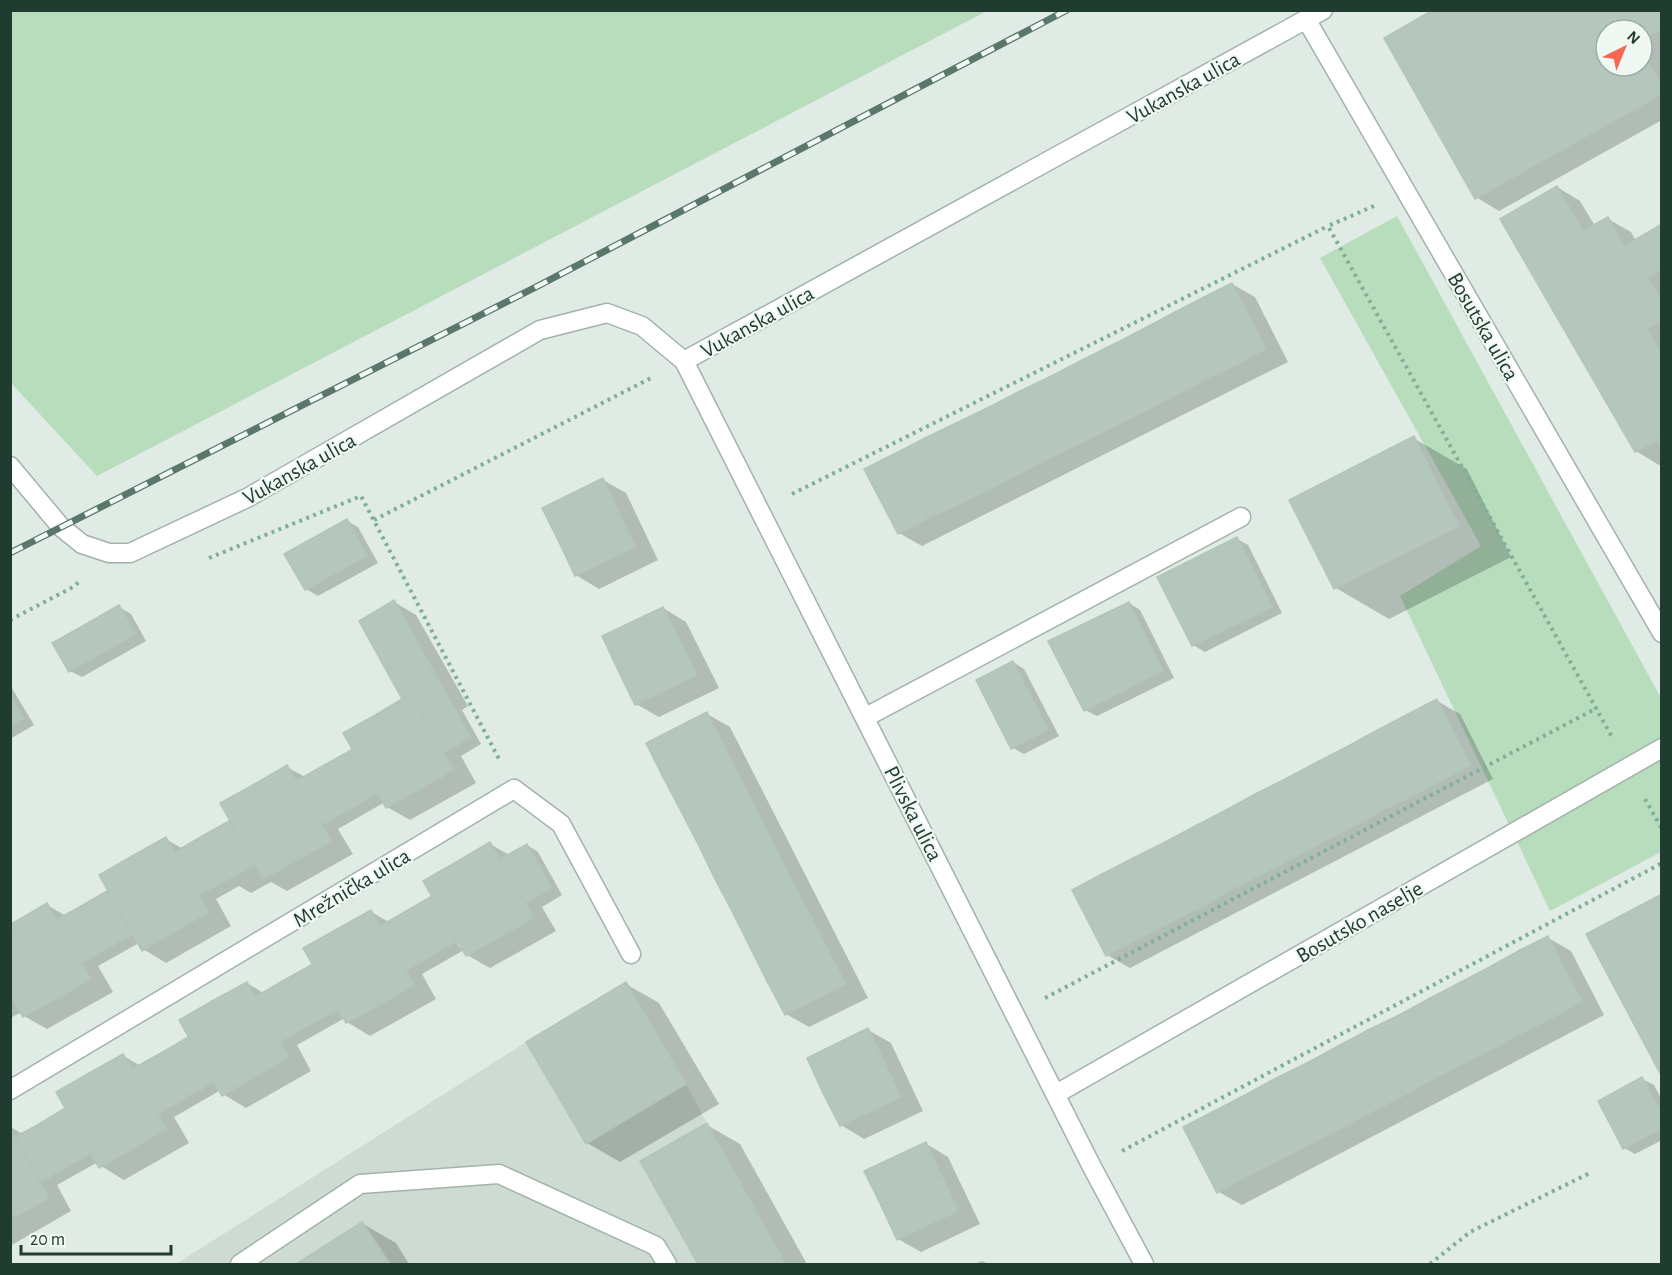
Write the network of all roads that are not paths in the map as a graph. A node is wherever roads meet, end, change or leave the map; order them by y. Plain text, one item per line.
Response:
1 (1323, 10) edge
2 (1306, 19) junction
3 (684, 361) junction
4 (10, 466) edge
5 (1241, 517) dead end
6 (1662, 633) edge
7 (866, 717) junction
8 (1662, 748) edge
9 (631, 954) dead end
10 (10, 1090) edge
11 (1056, 1094) junction
12 (240, 1264) edge
13 (667, 1264) edge
14 (1144, 1264) edge

1 - 2 street, Vukanska ulica
2 - 3 street, Vukanska ulica
2 - 6 street, Bosutska ulica
3 - 4 street, Vukanska ulica
3 - 7 street, Plivska ulica
5 - 7 street
7 - 11 street, Plivska ulica
8 - 11 street, Bosutsko naselje
9 - 10 street, Mrežnička ulica
11 - 14 street, Plivska ulica
12 - 13 street

